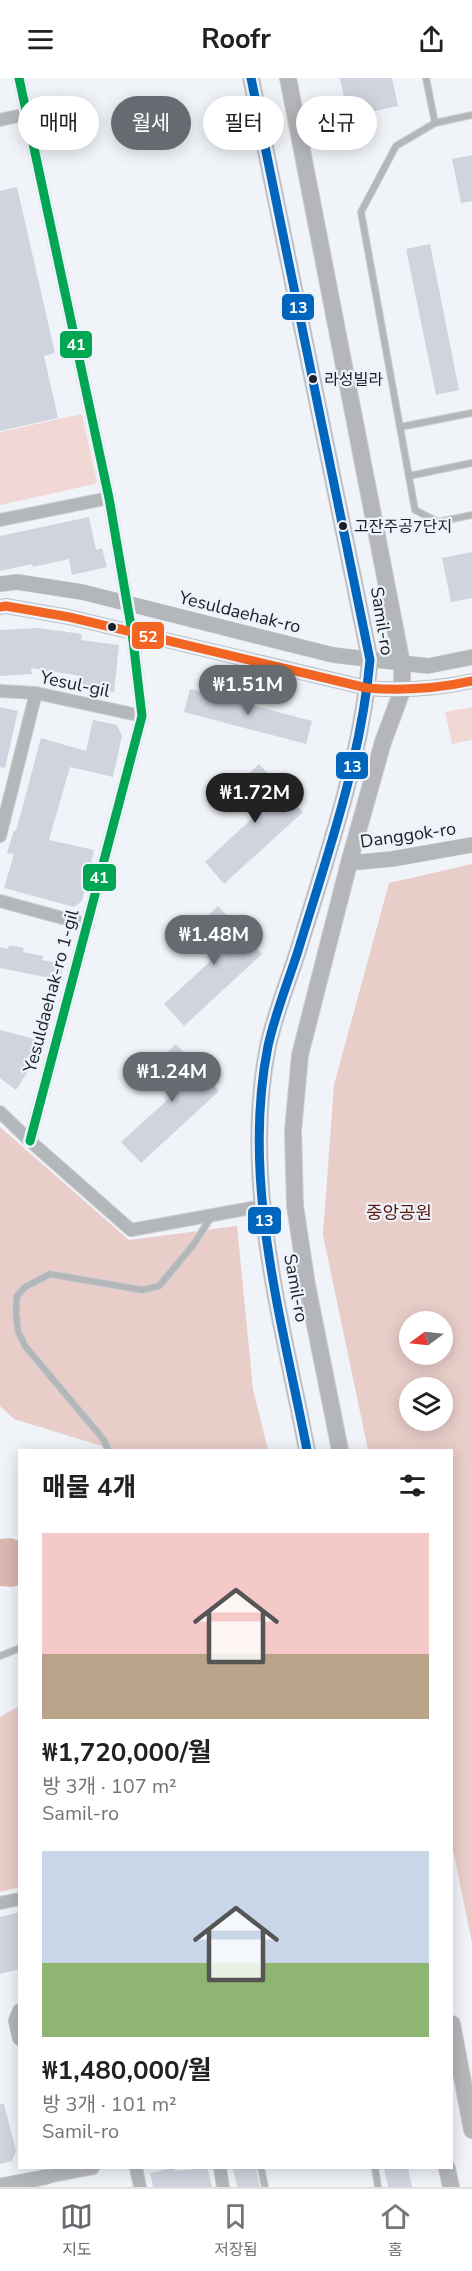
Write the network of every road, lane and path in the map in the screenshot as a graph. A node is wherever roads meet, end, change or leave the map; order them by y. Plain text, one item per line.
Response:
1 (19, 78) edge
2 (251, 78) edge
3 (288, 78) edge
4 (426, 78) edge
5 (23, 96) edge
6 (472, 115) edge
7 (18, 116) edge
8 (0, 120) edge
9 (435, 123) junction
10 (35, 150) edge
11 (472, 413) edge
12 (400, 427) junction
13 (472, 463) edge
14 (409, 476) junction
15 (109, 498) junction
16 (472, 515) edge
17 (0, 520) edge
18 (0, 584) edge
19 (127, 603) junction
20 (0, 607) edge
21 (132, 632) junction
22 (472, 657) edge
23 (370, 660) junction
24 (402, 664) junction
25 (472, 681) edge
26 (367, 688) junction
27 (0, 691) edge
28 (402, 691) junction
29 (36, 693) junction
30 (142, 716) junction
31 (0, 836) edge
32 (472, 845) edge
33 (349, 863) junction
34 (0, 901) edge
35 (88, 925) junction
36 (0, 1112) edge
37 (30, 1141) junction
38 (262, 1206) junction
39 (212, 1216) junction
40 (108, 1449) edge
41 (307, 1449) edge
42 (340, 1449) edge
43 (18, 1649) edge
44 (0, 1656) edge
45 (18, 1899) edge
46 (0, 1903) edge
47 (453, 2029) edge
48 (472, 2130) edge
49 (88, 2169) edge
50 (136, 2169) edge
51 (220, 2169) edge
52 (261, 2169) edge
53 (375, 2169) edge
54 (447, 2169) edge
55 (46, 2177) edge
56 (0, 2186) edge
57 (140, 2187) edge
58 (224, 2187) edge
59 (265, 2187) edge
60 (378, 2187) edge
61 (451, 2187) edge

1 - 5 street, Yesuldaehak-ro 1-gil
2 - 23 main road, Samil-ro
3 - 24 main road, Samil-ro
4 - 9 lane
6 - 9 lane
7 - 8 street
9 - 12 lane
10 - 15 street, Yesuldaehak-ro 1-gil
11 - 12 lane
12 - 14 lane
13 - 14 lane
14 - 16 lane
15 - 17 street
15 - 19 street, Yesuldaehak-ro 1-gil
18 - 19 street, Yesuldaehak-ro
19 - 21 street, Yesuldaehak-ro 1-gil
19 - 23 street, Yesuldaehak-ro
20 - 21 street
21 - 26 street
21 - 30 street, Yesuldaehak-ro 1-gil
22 - 24 street, Yesuldaehak-ro
23 - 24 street, Yesuldaehak-ro
23 - 26 main road, Samil-ro
24 - 28 main road, Samil-ro
25 - 28 street
26 - 28 street
26 - 38 main road, Samil-ro
27 - 29 street, Yesul-gil
28 - 33 main road, Samil-ro
29 - 30 street, Yesul-gil
29 - 31 street
30 - 35 street, Yesuldaehak-ro 1-gil
32 - 33 street, Danggok-ro
33 - 42 main road, Samil-ro
34 - 35 street
35 - 37 street, Yesuldaehak-ro 1-gil
36 - 37 street
37 - 39 street
38 - 39 street
38 - 41 main road, Samil-ro
39 - 40 lane
43 - 44 lane
45 - 46 street
47 - 48 main road
49 - 55 street
50 - 57 street
51 - 58 street
52 - 59 lane
53 - 60 lane
54 - 61 main road
55 - 56 street

